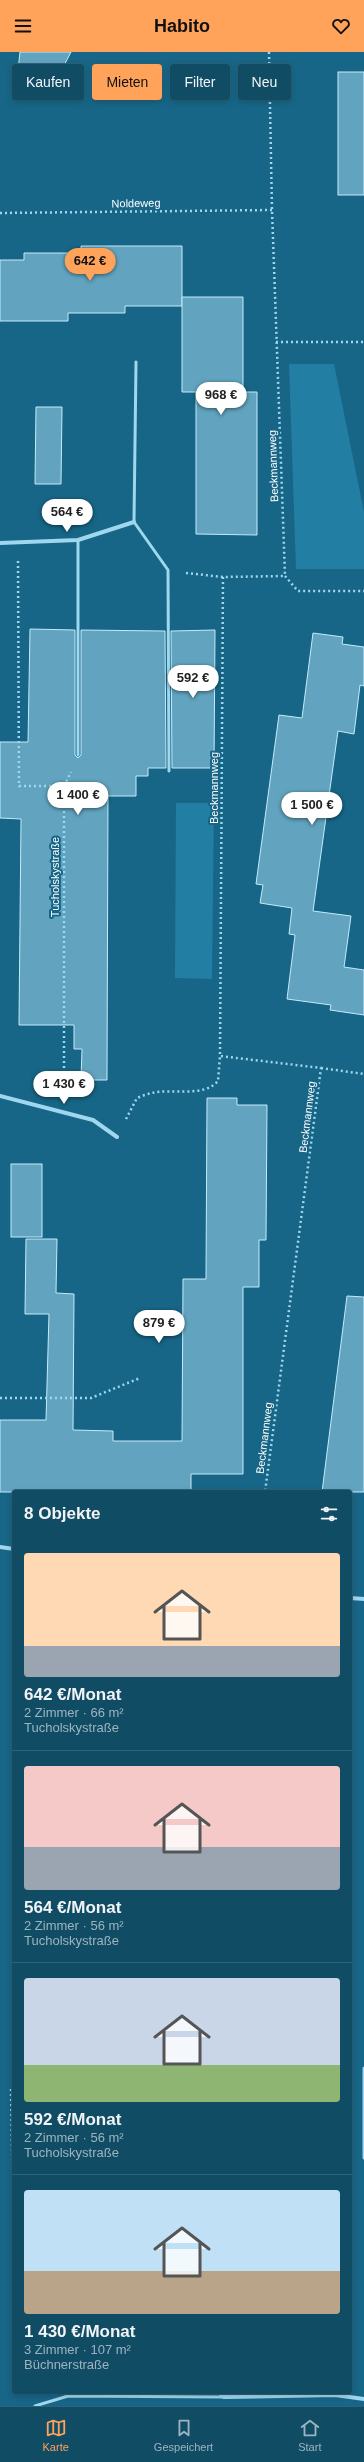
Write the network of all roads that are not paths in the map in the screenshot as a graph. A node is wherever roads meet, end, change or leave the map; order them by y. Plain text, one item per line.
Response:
1 (136, 362) dead end
2 (134, 522) junction
3 (78, 540) junction
4 (0, 543) edge
5 (78, 755) dead end
6 (169, 772) dead end
7 (0, 1096) edge
8 (117, 1137) road end
9 (0, 1547) edge
10 (12, 1549) edge
11 (352, 1598) edge
12 (364, 1599) edge
13 (364, 2068) edge
14 (364, 2158) edge
15 (220, 2394) edge
16 (224, 2397) junction
17 (364, 2399) edge
18 (35, 2406) edge

1 - 2 lane
2 - 3 street
2 - 6 lane
3 - 4 street
3 - 5 lane
7 - 8 street
9 - 10 street
11 - 12 street
13 - 14 lane
15 - 16 lane
16 - 17 street
16 - 18 lane

